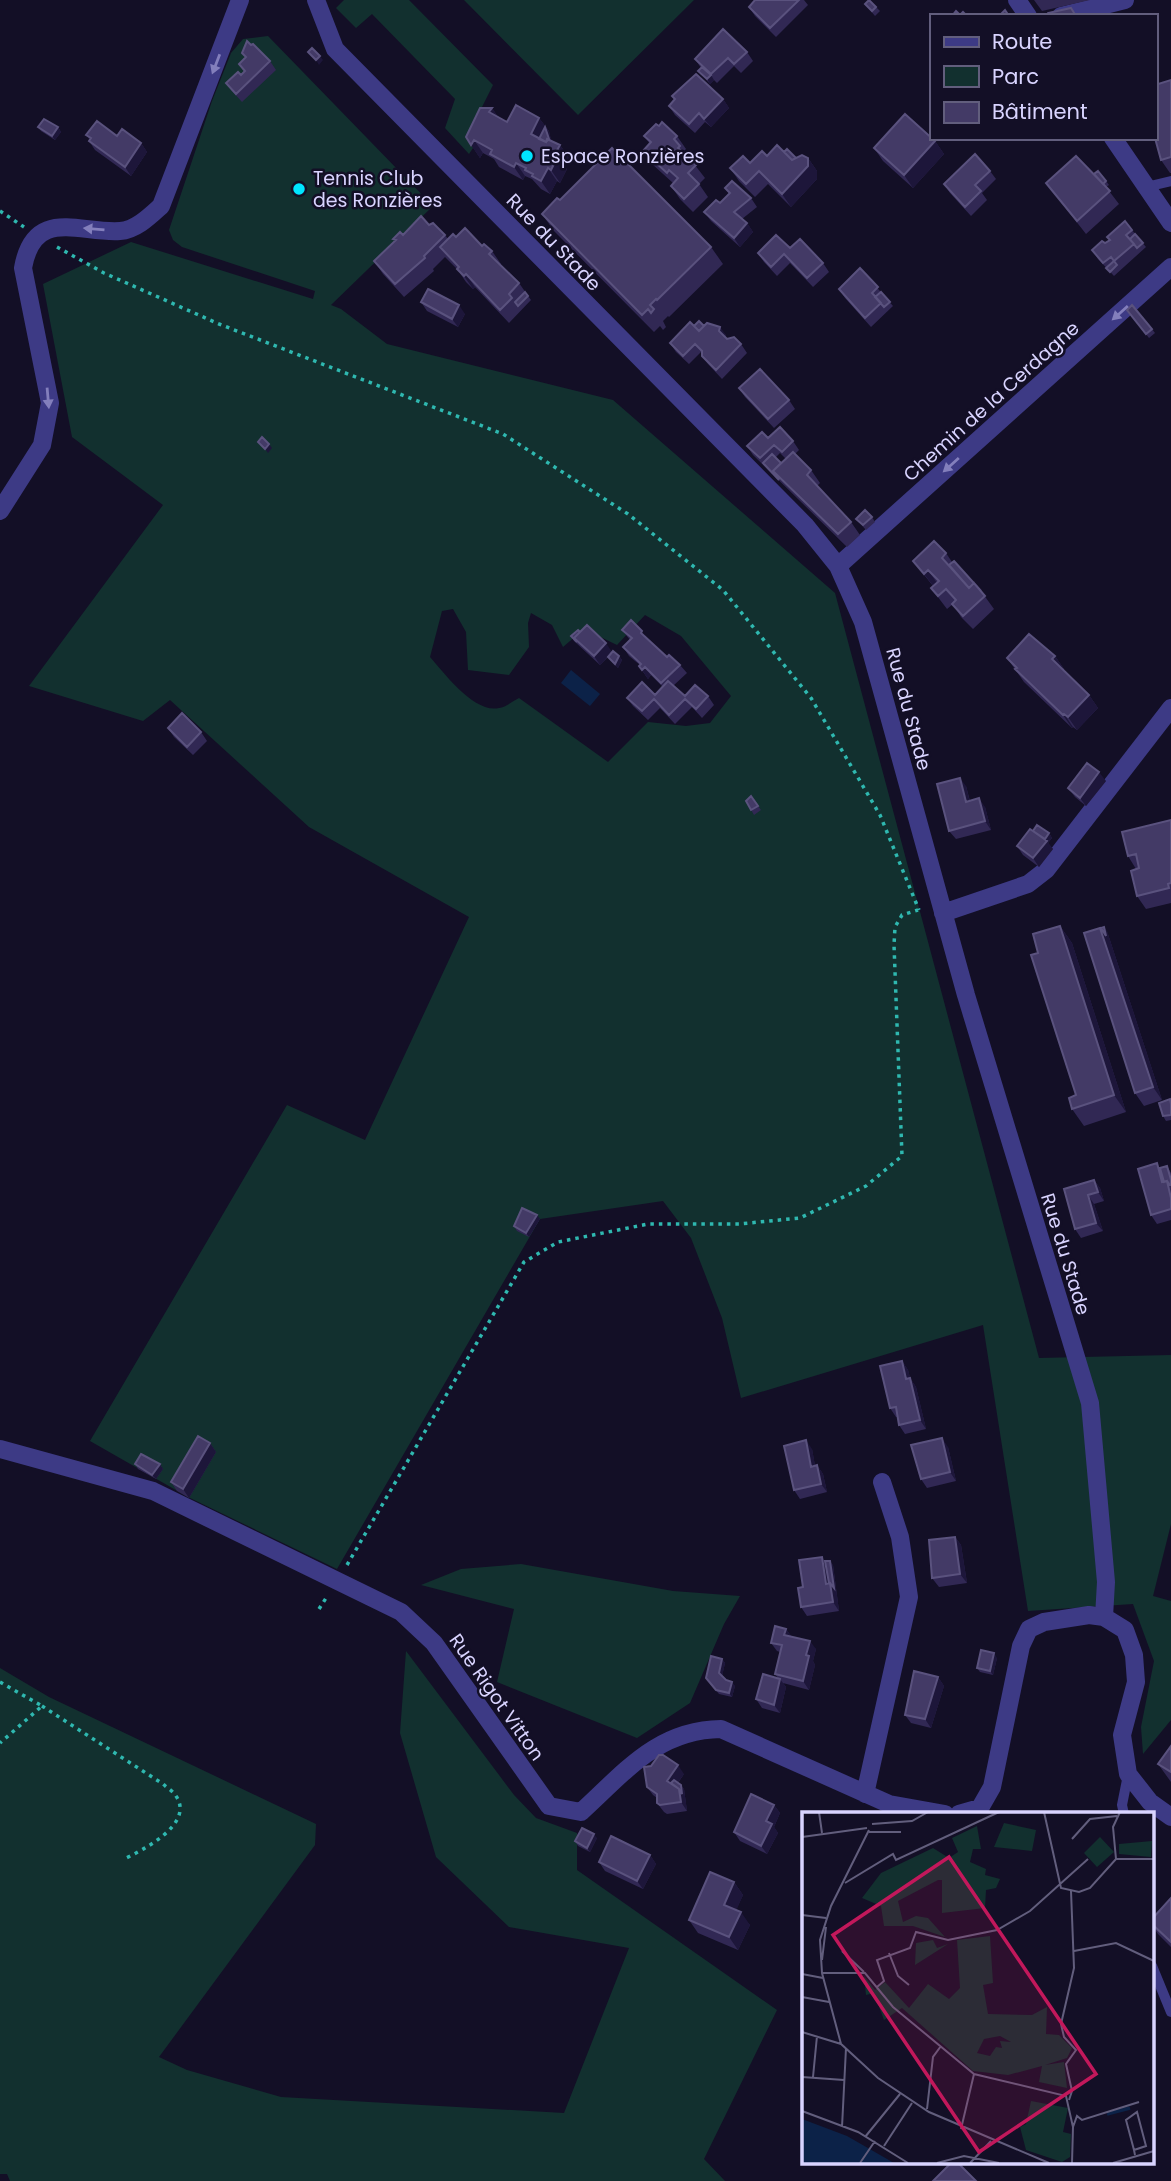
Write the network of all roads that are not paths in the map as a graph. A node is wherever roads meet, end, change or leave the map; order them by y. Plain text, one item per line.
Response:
1 (240, 0) edge
2 (316, 0) edge
3 (1125, 0) edge
4 (1069, 14) edge
5 (1113, 140) edge
6 (1171, 181) edge
7 (1146, 187) junction
8 (1171, 223) edge
9 (1171, 267) edge
10 (0, 510) edge
11 (838, 566) junction
12 (1171, 708) edge
13 (943, 913) junction
14 (0, 1449) edge
15 (882, 1482) dead end
16 (1097, 1616) junction
17 (1128, 1774) junction
18 (865, 1794) junction
19 (888, 1809) edge
20 (923, 1812) edge
21 (966, 1812) edge
22 (1124, 1812) edge
23 (1171, 1817) edge
24 (1154, 1971) edge
25 (1171, 2012) edge

1 -> 10 street
2 - 11 street, Rue du Stade
3 - 4 street
5 - 7 street
6 - 7 lane
7 - 8 street
9 -> 11 street, Chemin de la Cerdagne
11 - 13 street, Rue du Stade
12 - 13 street
13 - 16 street, Rue du Stade
14 - 18 street, Rue Rigot Vitton
15 - 18 street
16 - 17 street
16 - 21 street
17 - 22 lane
17 - 23 street
18 - 19 street, Rue Rigot Vitton
19 - 20 street, Rue Rigot Vitton
24 - 25 lane

